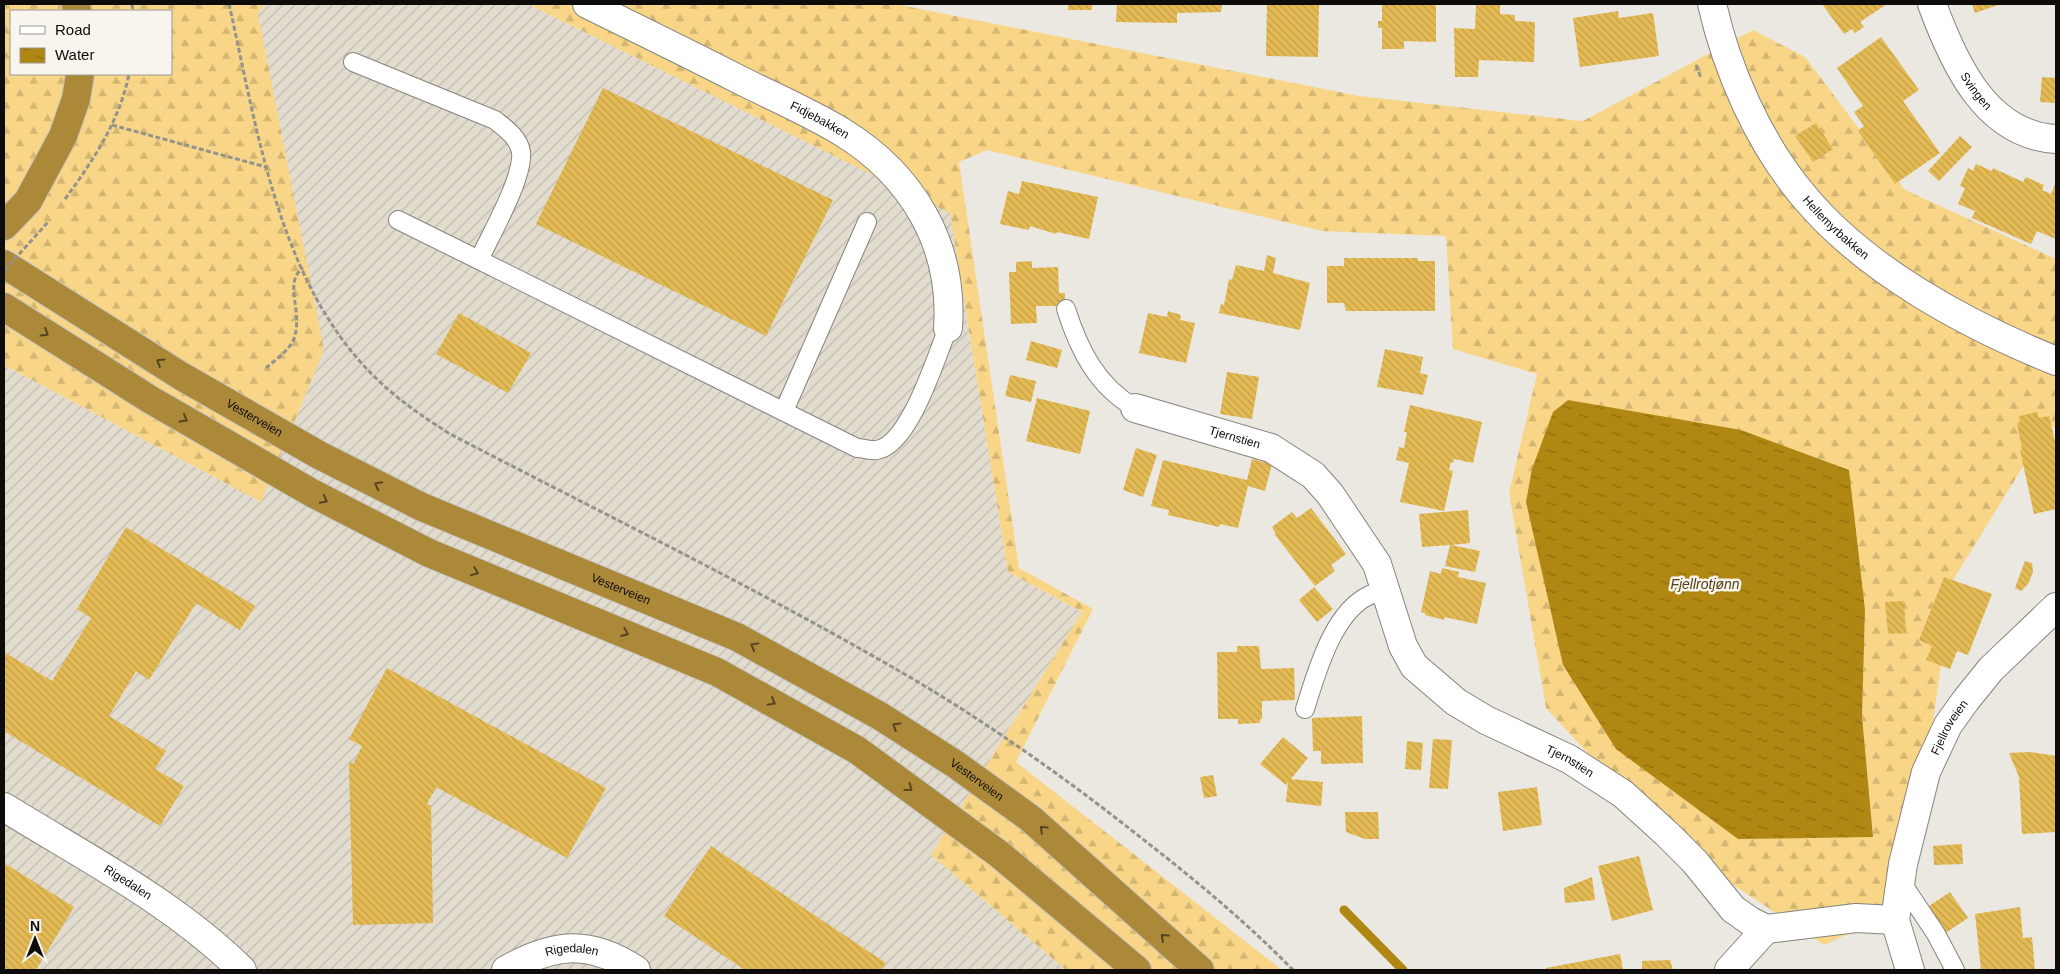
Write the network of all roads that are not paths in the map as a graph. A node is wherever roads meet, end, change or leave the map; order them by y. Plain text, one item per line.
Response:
1 (587, 4) edge
2 (1712, 4) edge
3 (1932, 4) edge
4 (353, 62) dead end
5 (80, 75) edge
6 (2056, 139) edge
7 (398, 220) dead end
8 (867, 222) dead end
9 (4, 226) edge
10 (4, 251) edge
11 (479, 260) junction
12 (4, 264) edge
13 (62, 300) junction
14 (4, 307) edge
15 (1066, 309) dead end
16 (948, 328) joint
17 (2056, 361) edge
18 (1135, 408) joint
19 (784, 411) junction
20 (1386, 594) junction
21 (2056, 608) edge
22 (1305, 709) dead end
23 (4, 807) edge
24 (1899, 880) junction
25 (1895, 920) junction
26 (1766, 929) junction
27 (242, 970) edge
28 (506, 970) edge
29 (636, 970) edge
30 (1137, 970) edge
31 (1200, 970) edge
32 (1729, 970) edge
33 (1910, 970) edge
34 (1955, 970) edge

1 - 16 street, Fidjebakken
2 - 17 street, Hellemyrbakken
3 - 6 street, Svingen
4 - 11 lane
5 - 9 highway
7 - 11 lane
8 - 19 lane
10 - 13 highway
11 - 19 lane
12 - 13 highway, Vesterveien
31 -> 13 highway, Vesterveien
14 -> 30 highway
15 - 18 lane, Tjernstien
16 - 19 lane
18 - 20 street, Tjernstien
20 - 22 lane
20 - 26 street, Tjernstien
21 - 24 street, Fjellroveien
23 - 27 street, Rigedalen
24 - 25 street, Fjellroveien
24 - 34 lane
25 - 26 street
25 - 33 street, Fjellroveien
26 - 32 street
28 - 29 street, Rigedalen

